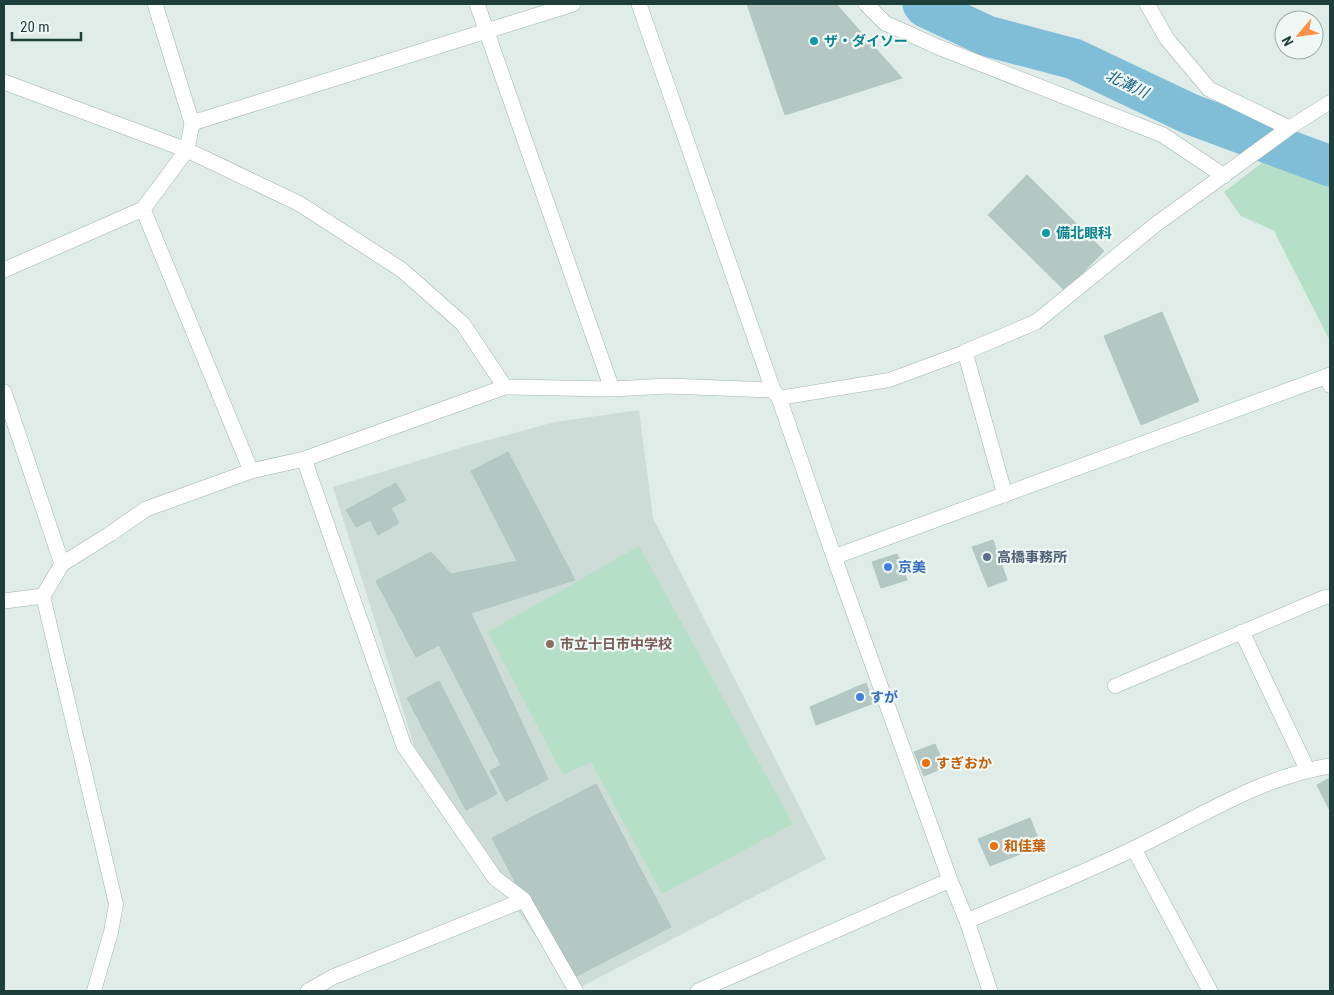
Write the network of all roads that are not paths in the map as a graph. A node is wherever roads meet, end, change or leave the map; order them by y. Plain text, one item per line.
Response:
1 (155, 4) edge
2 (477, 4) edge
3 (573, 4) edge
4 (639, 4) edge
5 (866, 4) edge
6 (1147, 4) edge
7 (486, 31) junction
8 (4, 82) edge
9 (1330, 102) edge
10 (192, 123) junction
11 (1289, 128) junction
12 (187, 150) junction
13 (1224, 176) junction
14 (143, 209) junction
15 (4, 270) edge
16 (965, 352) junction
17 (1329, 379) edge
18 (505, 387) junction
19 (612, 389) junction
20 (4, 392) edge
21 (776, 394) junction
22 (304, 459) junction
23 (251, 471) junction
24 (1005, 495) junction
25 (834, 557) junction
26 (62, 564) junction
27 (43, 596) junction
28 (1330, 597) edge
29 (4, 600) edge
30 (1242, 632) junction
31 (1115, 686) dead end
32 (1330, 766) edge
33 (1307, 769) junction
34 (1134, 849) junction
35 (950, 880) junction
36 (524, 900) junction
37 (967, 921) junction
38 (94, 991) edge
39 (308, 991) edge
40 (576, 991) edge
41 (698, 991) edge
42 (990, 991) edge
43 (1210, 991) edge

1 - 10 street
2 - 7 street
3 - 7 street
4 - 21 street
5 - 13 street
6 - 11 street
7 - 10 street
7 - 19 street
8 - 12 street
9 - 11 lane
10 - 12 street
11 - 13 street
12 - 14 street
12 - 18 street
13 - 16 street
14 - 15 street
14 - 23 street
16 - 21 lane
16 - 24 street
17 - 24 street
18 - 19 street
18 - 22 street
19 - 21 street
20 - 26 street
21 - 25 street
22 - 23 street
22 - 36 street
23 - 26 street
24 - 25 street
25 - 35 street
26 - 27 street
27 - 29 street
27 - 38 lane
28 - 30 lane
30 - 31 lane
30 - 33 street
32 - 33 street
33 - 34 street
34 - 37 street
34 - 43 street
35 - 37 street
35 - 41 street
36 - 39 street
36 - 40 lane
37 - 42 street

